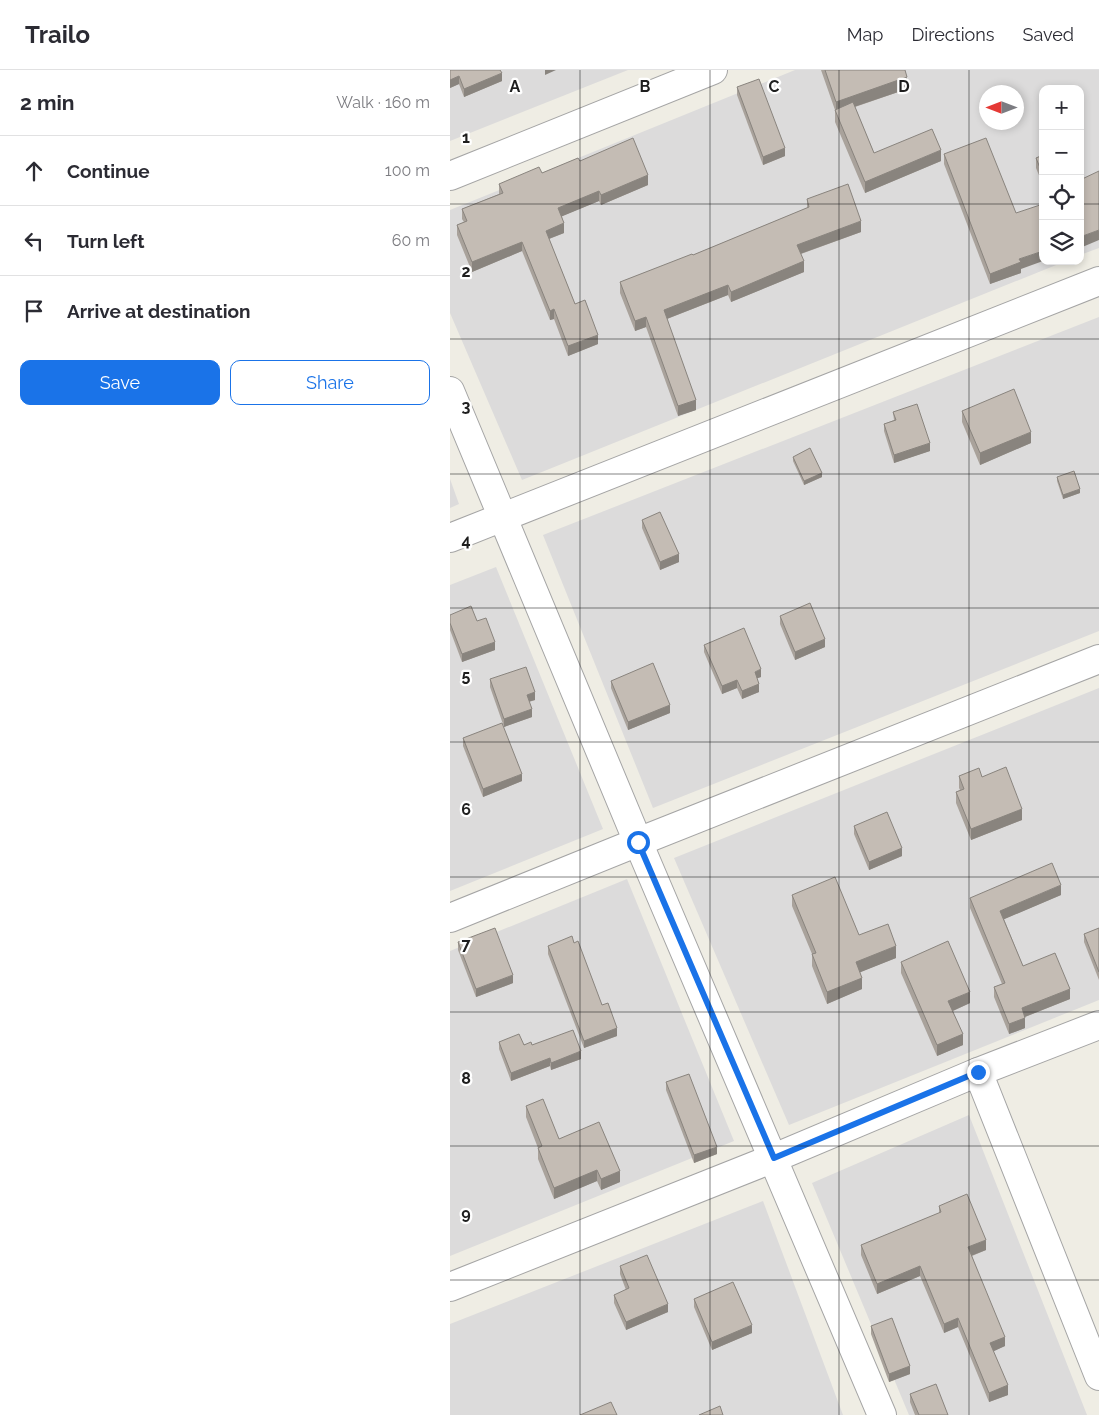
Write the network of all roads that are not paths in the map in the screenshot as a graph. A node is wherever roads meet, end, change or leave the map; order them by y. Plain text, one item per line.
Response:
1 (713, 70) edge
2 (450, 176) edge
3 (1099, 281) edge
4 (450, 391) edge
5 (503, 516) junction
6 (450, 538) edge
7 (1099, 658) edge
8 (638, 842) junction
9 (450, 918) edge
10 (1099, 1025) edge
11 (978, 1072) junction
12 (774, 1158) junction
13 (450, 1287) edge
14 (1099, 1376) edge
15 (882, 1415) edge

1 - 2 street
3 - 5 street
4 - 5 street
5 - 6 street
5 - 8 street
7 - 8 street
8 - 9 street
8 - 12 street
10 - 11 street
11 - 12 street
11 - 14 street
12 - 13 street
12 - 15 street

